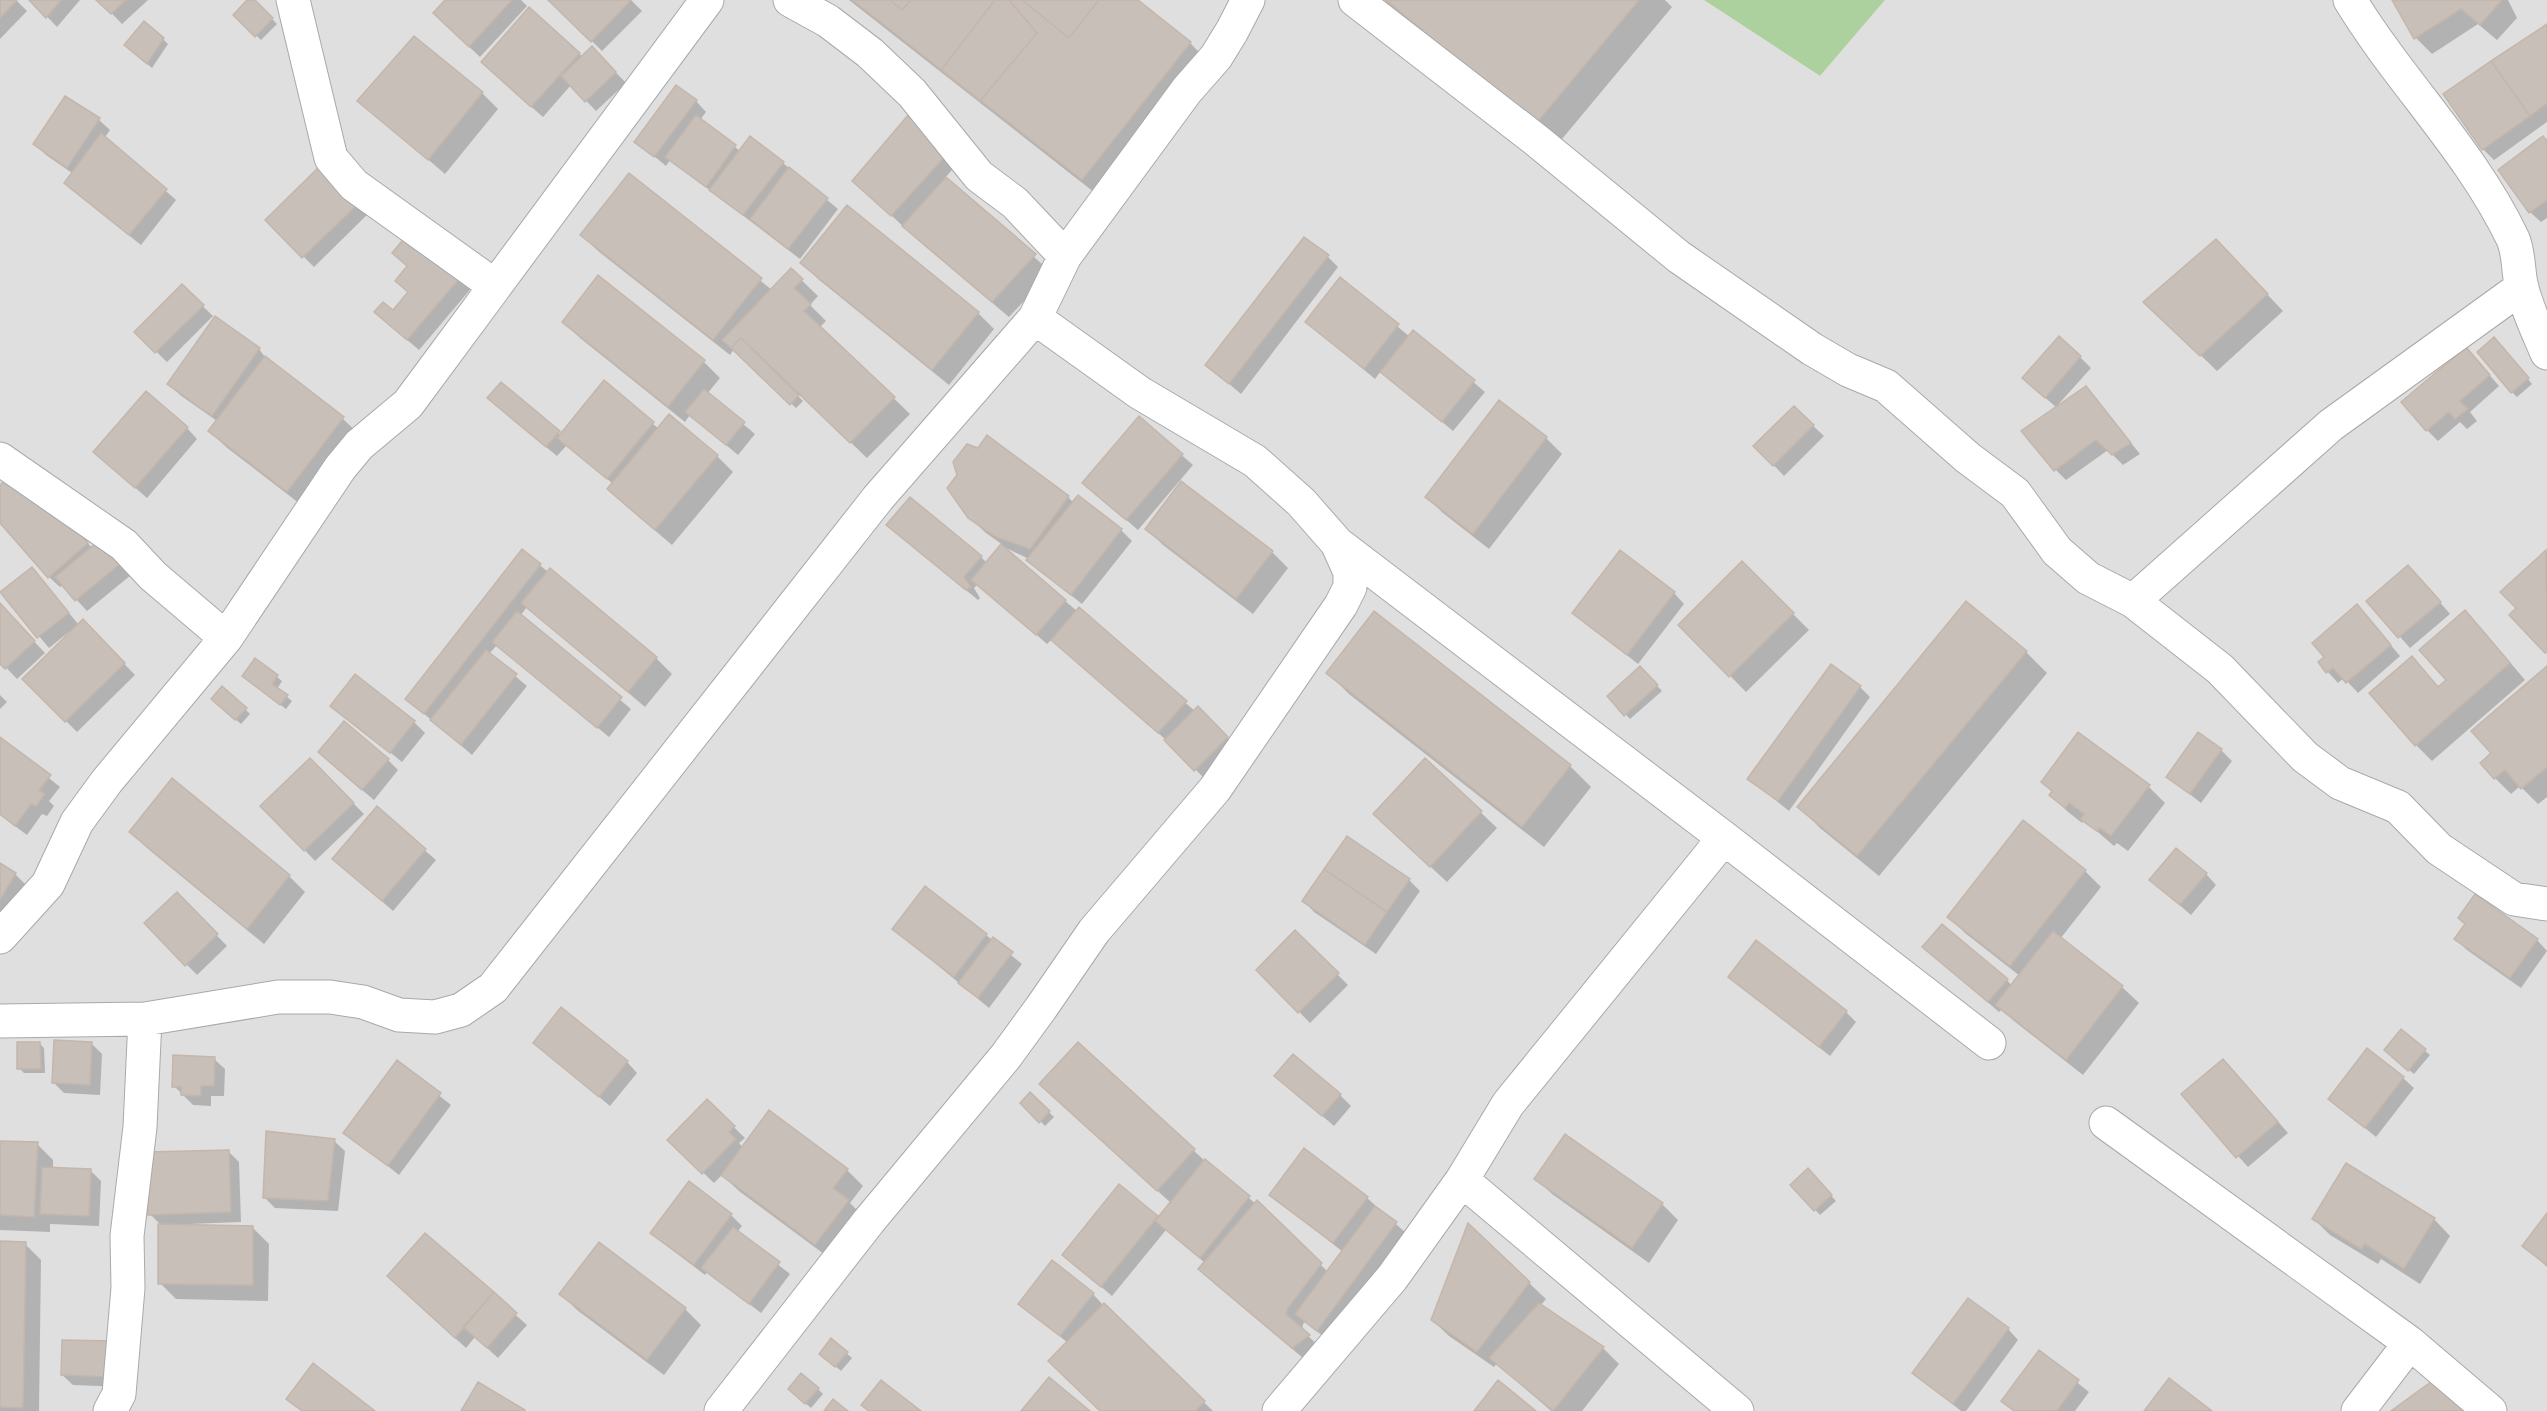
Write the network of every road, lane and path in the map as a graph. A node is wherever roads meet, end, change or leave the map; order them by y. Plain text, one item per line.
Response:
1 (294, 0) edge
2 (707, 0) edge
3 (790, 0) edge
4 (1248, 0) edge
5 (1354, 0) edge
6 (2350, 0) edge
7 (1065, 256) junction
8 (495, 286) junction
9 (2522, 286) junction
10 (1035, 318) junction
11 (2547, 353) edge
12 (0, 459) edge
13 (1337, 543) junction
14 (2133, 601) junction
15 (226, 638) junction
16 (1724, 838) junction
17 (2547, 904) edge
18 (0, 937) edge
19 (146, 1019) junction
20 (0, 1021) edge
21 (1989, 1043) dead end
22 (2106, 1123) dead end
23 (1462, 1180) junction
24 (2410, 1343) junction
25 (110, 1411) edge
26 (722, 1411) edge
27 (1279, 1411) edge
28 (1737, 1411) edge
29 (2358, 1411) edge
30 (2490, 1411) edge

1 - 8 street
2 - 8 street
3 - 7 street
4 - 7 street
5 - 14 street
6 - 9 street
7 - 10 street
8 - 15 street
9 - 11 street
9 - 14 street
10 - 13 street
10 - 19 street
12 - 15 street
13 - 16 street
13 - 26 street
14 - 17 street
15 - 18 street
16 - 21 street
16 - 23 street
19 - 20 street
19 - 25 street
22 - 24 street
23 - 27 street
23 - 28 street
24 - 29 street
24 - 30 street

